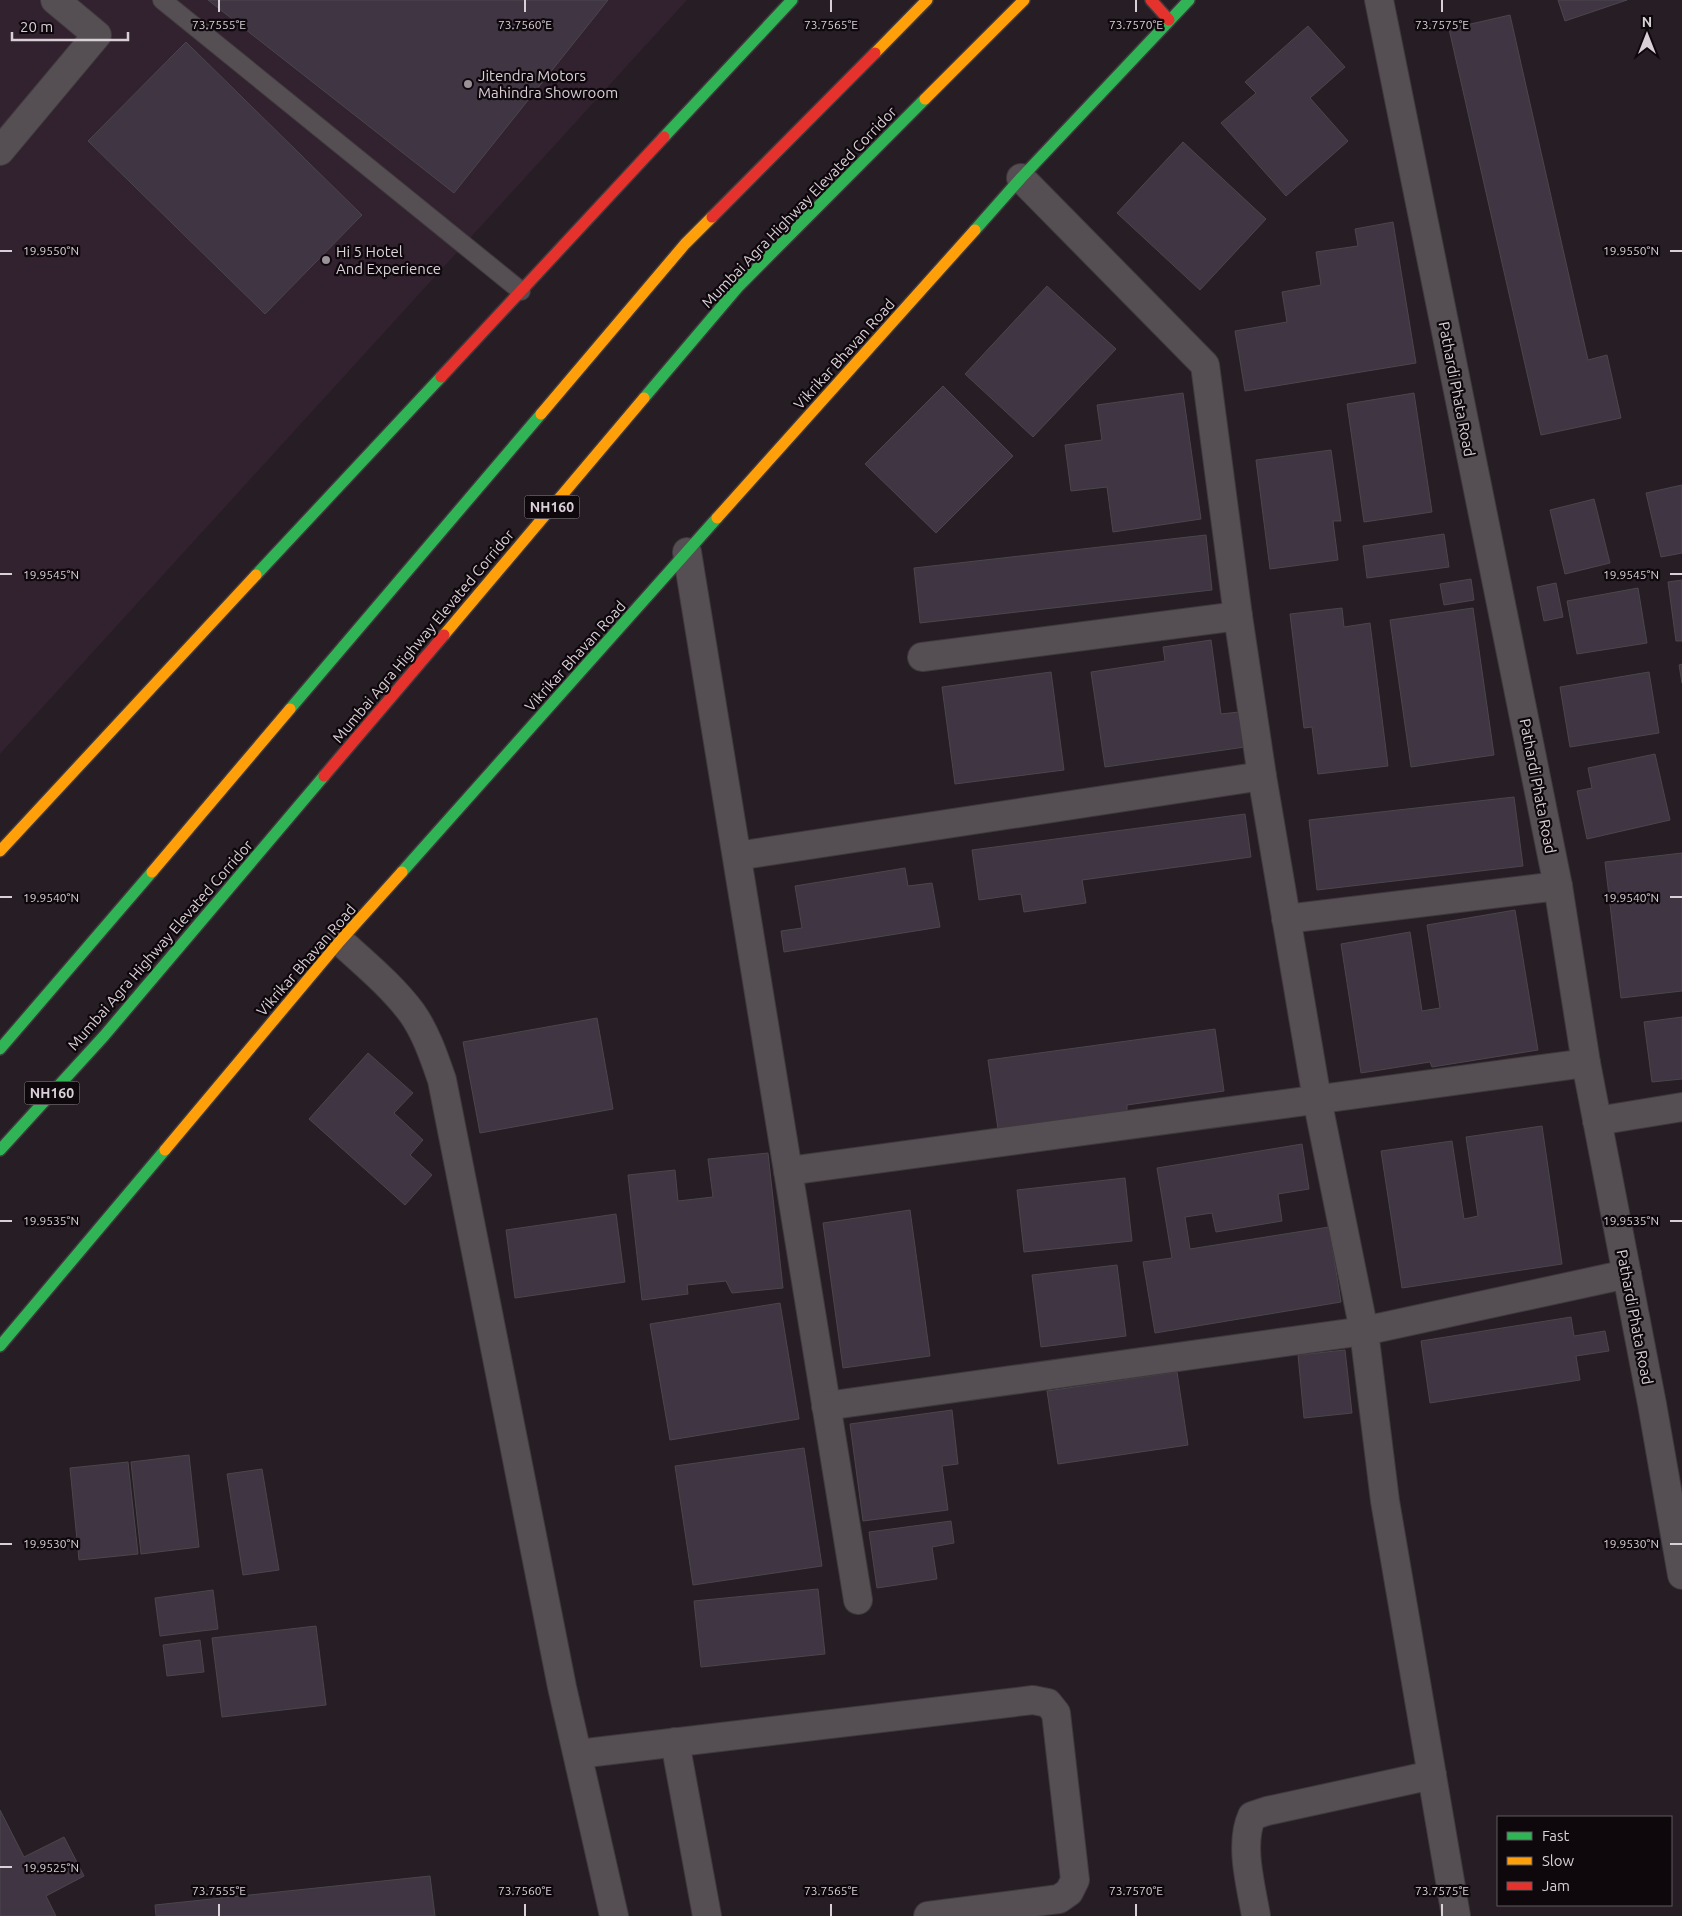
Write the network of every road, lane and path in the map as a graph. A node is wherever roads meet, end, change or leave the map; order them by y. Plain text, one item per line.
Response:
1 (55, 0) edge
2 (162, 0) edge
3 (792, 0) edge
4 (927, 0) edge
5 (1024, 0) edge
6 (1151, 0) edge
7 (1188, 0) edge
8 (1378, 0) edge
9 (1169, 20) junction
10 (0, 151) edge
11 (1022, 178) junction
12 (521, 291) junction
13 (687, 552) junction
14 (1238, 616) junction
15 (922, 657) dead end
16 (1262, 776) junction
17 (0, 852) edge
18 (737, 856) junction
19 (1558, 886) junction
20 (1286, 919) junction
21 (340, 941) junction
22 (0, 1049) edge
23 (1586, 1063) junction
24 (1317, 1099) junction
25 (1682, 1107) edge
26 (1597, 1121) junction
27 (0, 1150) edge
28 (788, 1171) junction
29 (1627, 1274) junction
30 (1364, 1331) junction
31 (0, 1346) edge
32 (826, 1406) junction
33 (1682, 1575) edge
34 (858, 1600) dead end
35 (675, 1742) junction
36 (578, 1754) junction
37 (1432, 1775) junction
38 (614, 1916) edge
39 (708, 1916) edge
40 (928, 1916) edge
41 (1256, 1916) edge
42 (1456, 1916) edge

1 - 10 street
2 - 12 lane
3 - 12 main road
4 - 22 main road
5 - 27 main road, Mumbai Agra Highway Elevated Corridor / NH160
6 - 9 main road
7 - 9 main road, Vikrikar Bhavan Road
8 - 19 street, Pathardi Phata Road
9 - 11 main road, Vikrikar Bhavan Road
11 - 13 main road, Vikrikar Bhavan Road
11 - 14 street
12 - 17 main road
13 - 18 street
13 - 21 main road, Vikrikar Bhavan Road
14 - 15 street
14 - 16 street
16 - 18 street
16 - 20 street
18 - 28 street
19 - 20 street
19 - 23 street, Pathardi Phata Road
20 - 24 street
21 - 31 main road, Vikrikar Bhavan Road
21 - 36 street
23 - 24 street
23 - 26 street, Pathardi Phata Road
24 - 28 street
24 - 30 street
25 - 26 street
26 - 29 street, Pathardi Phata Road
28 - 32 street
29 - 30 street
29 - 33 street, Pathardi Phata Road
30 - 32 street
30 - 37 street
32 - 34 street
35 - 36 street
35 - 39 street
35 - 40 street
36 - 38 street
37 - 41 street
37 - 42 street

